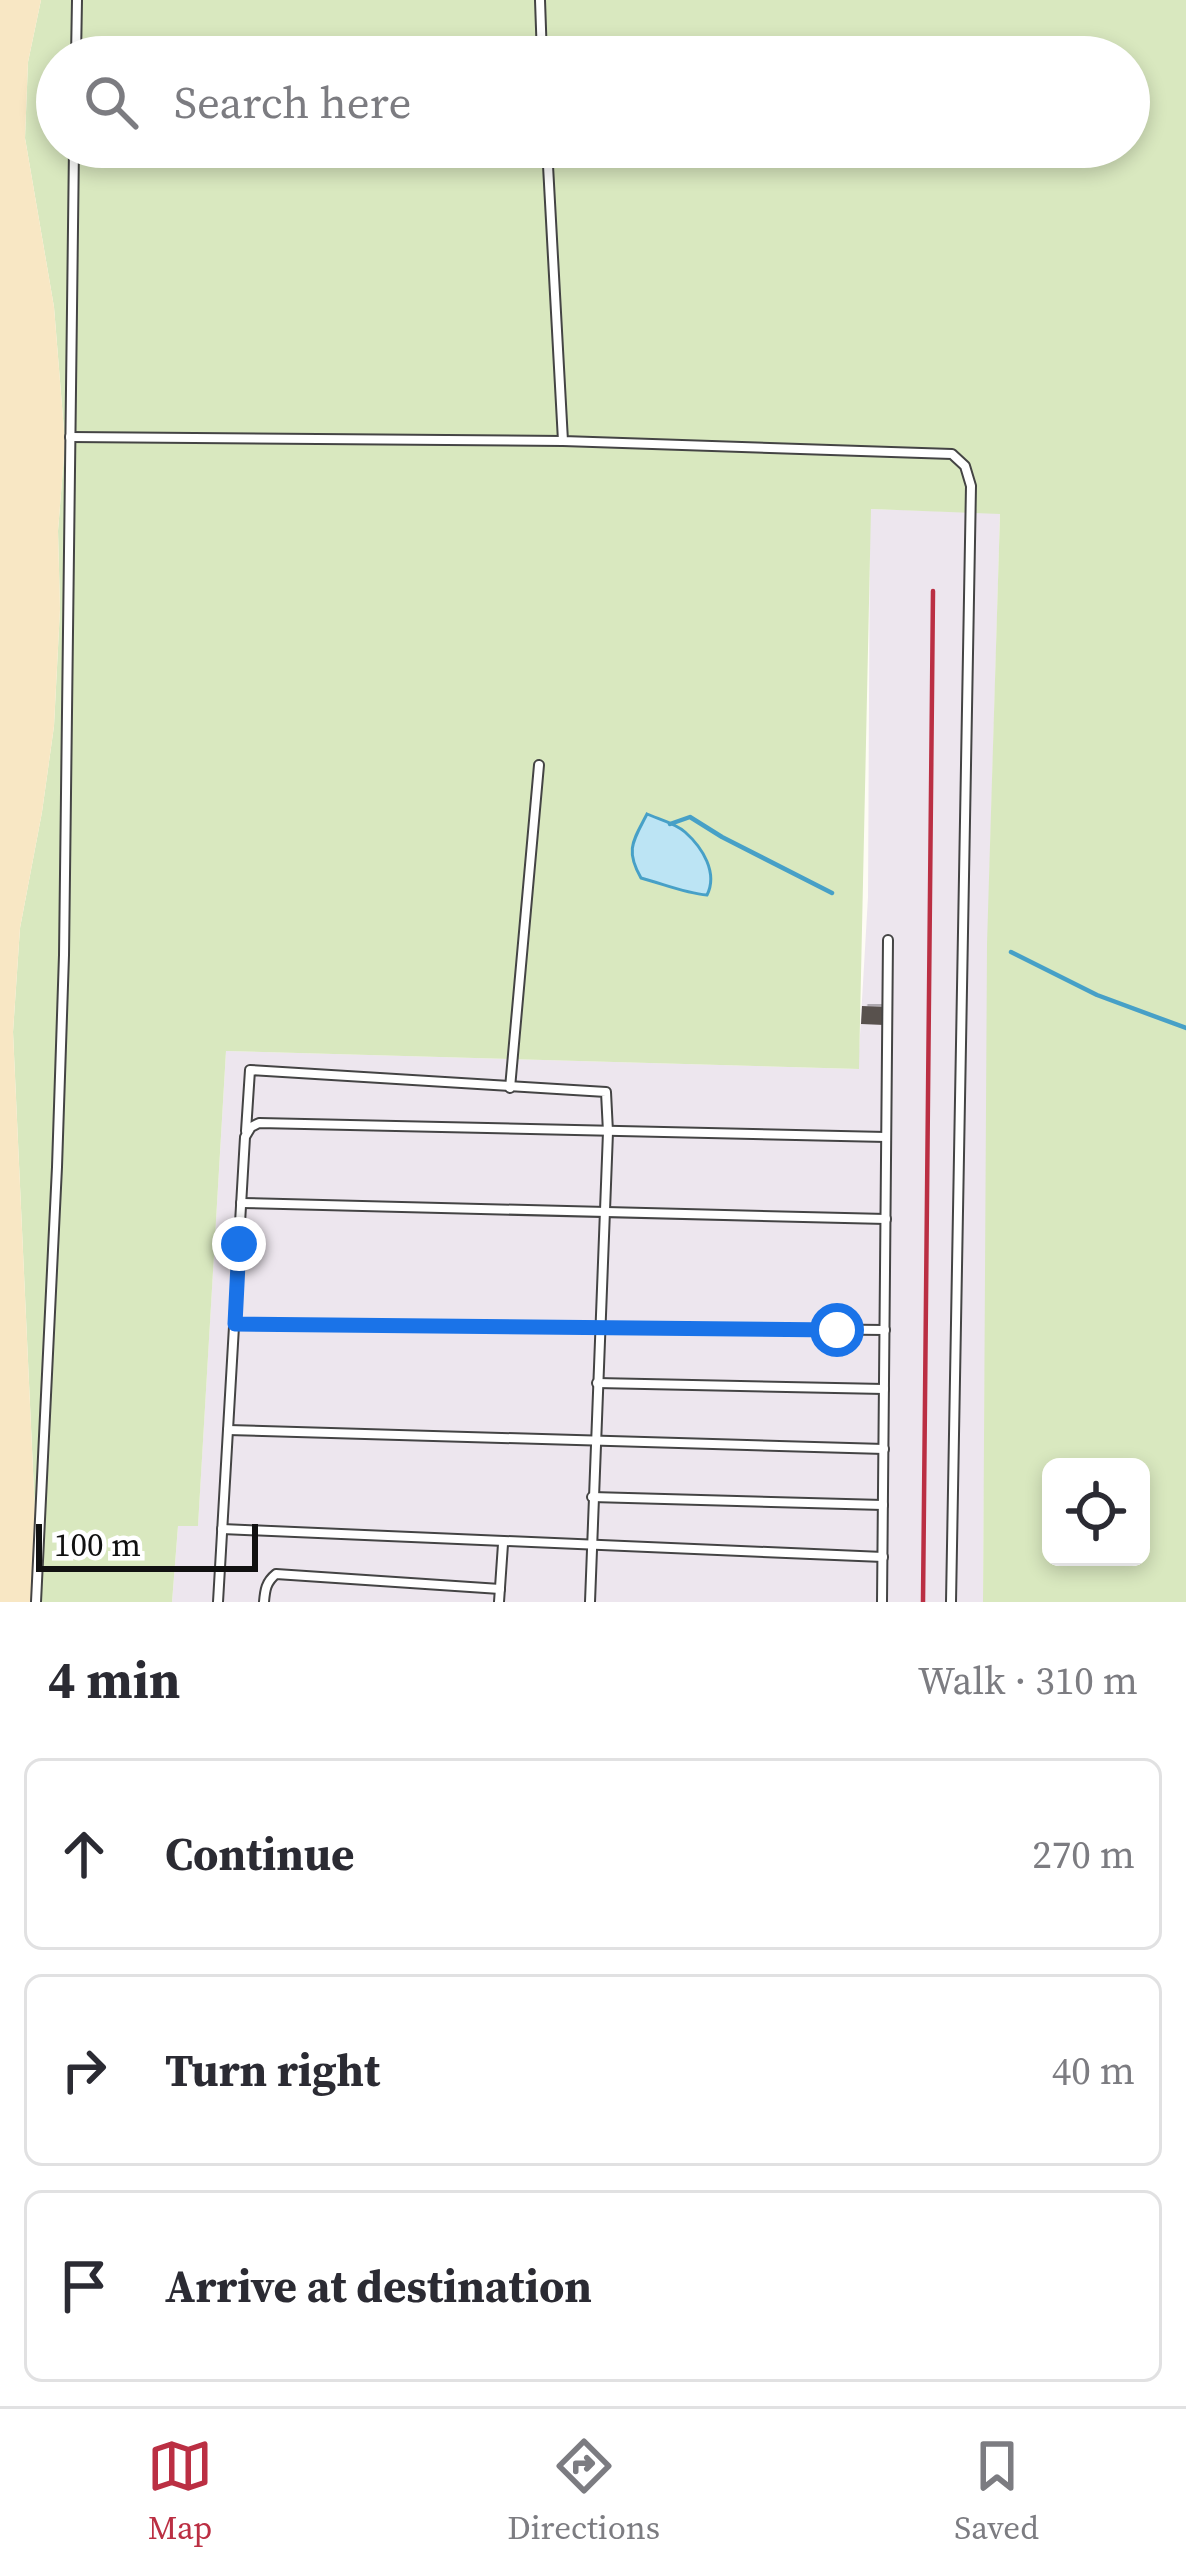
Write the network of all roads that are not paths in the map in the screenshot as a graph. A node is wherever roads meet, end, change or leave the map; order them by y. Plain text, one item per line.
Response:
1 (77, 0) edge
2 (540, 0) edge
3 (76, 36) edge
4 (541, 36) edge
5 (74, 168) edge
6 (548, 168) edge
7 (70, 437) junction
8 (563, 441) junction
9 (539, 765) dead end
10 (888, 940) dead end
11 (510, 1088) junction
12 (608, 1132) junction
13 (245, 1137) junction
14 (886, 1137) junction
15 (242, 1203) junction
16 (604, 1212) junction
17 (886, 1219) junction
18 (235, 1324) junction
19 (600, 1328) junction
20 (884, 1330) junction
21 (597, 1383) junction
22 (884, 1389) junction
23 (228, 1430) junction
24 (595, 1441) junction
25 (884, 1449) junction
26 (592, 1498) junction
27 (883, 1505) junction
28 (222, 1529) junction
29 (503, 1543) junction
30 (590, 1546) junction
31 (883, 1557) junction
32 (500, 1588) junction
33 (36, 1602) edge
34 (218, 1602) edge
35 (264, 1602) edge
36 (500, 1602) edge
37 (590, 1602) edge
38 (882, 1602) edge
39 (951, 1602) edge

1 - 3 lane
2 - 4 lane
5 - 7 lane
6 - 8 lane
7 - 8 lane
7 - 33 lane
8 - 39 lane
9 - 11 lane
10 - 14 lane
11 - 12 lane
11 - 13 lane
12 - 13 lane
12 - 14 lane
12 - 16 lane
13 - 15 lane
14 - 17 lane
15 - 16 lane
15 - 18 lane
16 - 17 lane
16 - 19 lane
17 - 20 lane
18 - 19 lane
18 - 23 lane
19 - 20 lane
19 - 21 lane
20 - 22 lane
21 - 22 lane
21 - 24 lane
22 - 25 lane
23 - 24 lane
23 - 28 lane
24 - 25 lane
24 - 26 lane
25 - 27 lane
26 - 27 lane
26 - 30 lane
27 - 31 lane
28 - 29 lane
28 - 34 lane
29 - 30 lane
29 - 32 lane
30 - 31 lane
30 - 37 lane
31 - 38 lane
32 - 35 lane
32 - 36 lane

